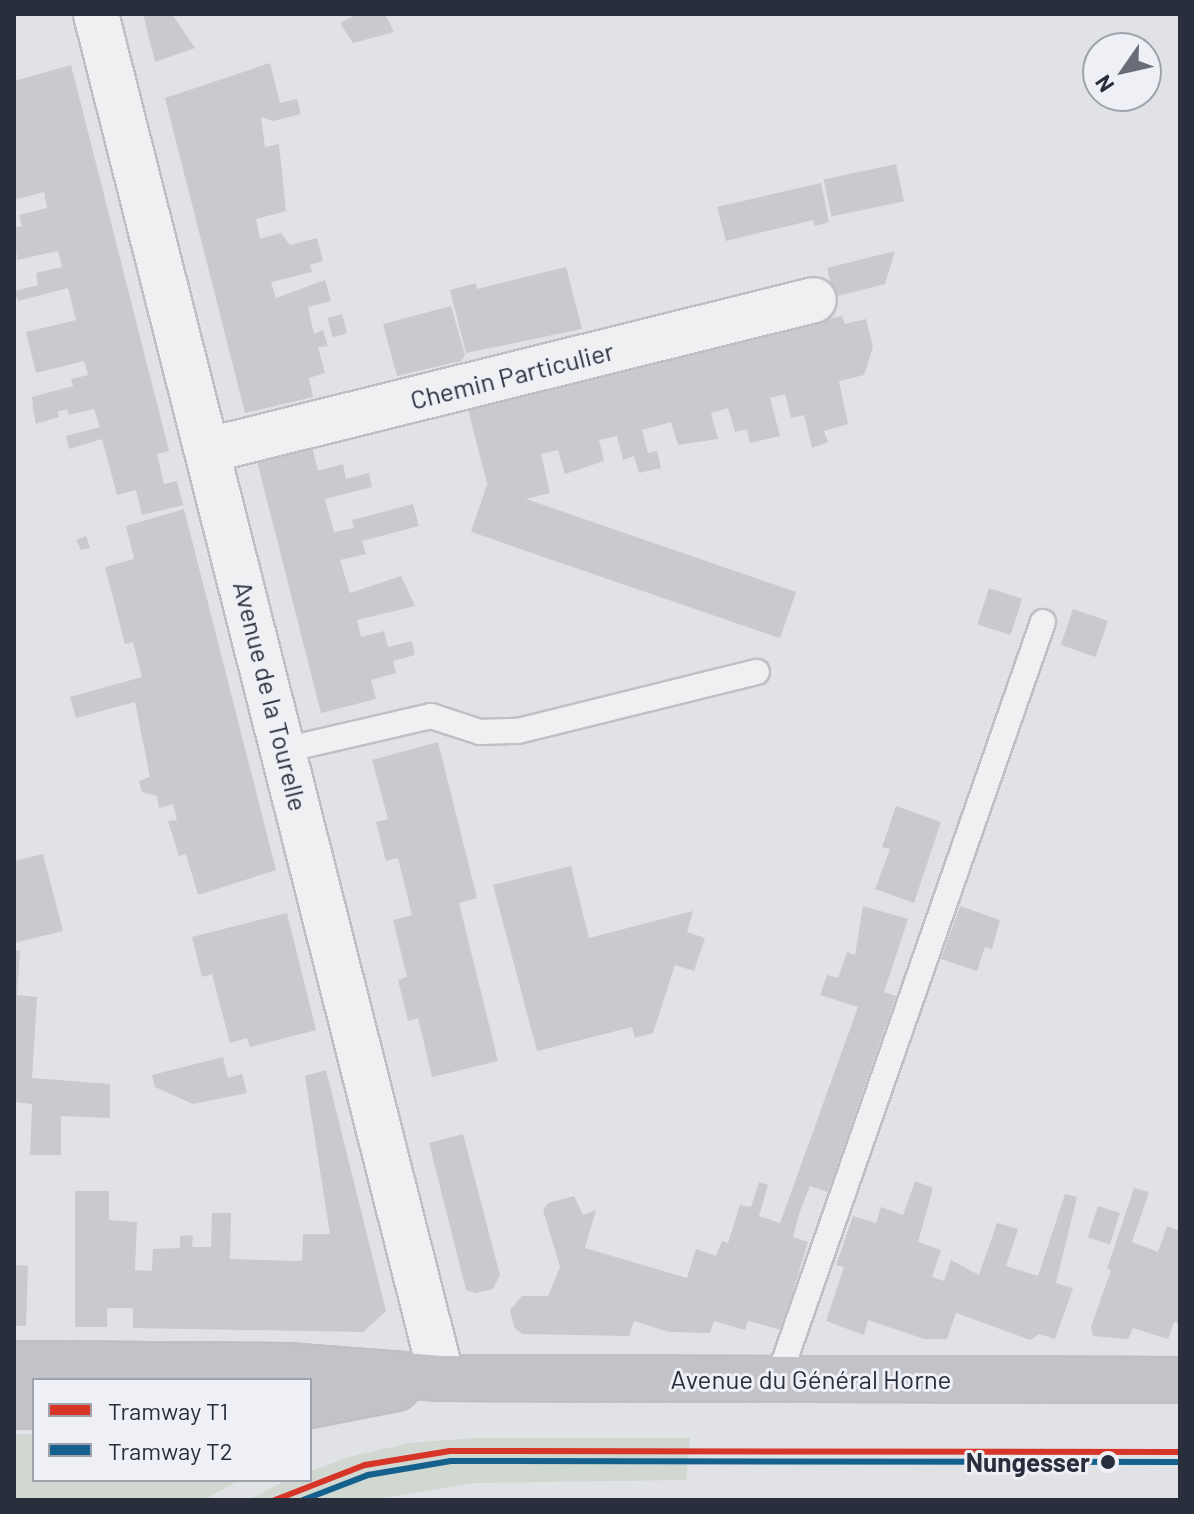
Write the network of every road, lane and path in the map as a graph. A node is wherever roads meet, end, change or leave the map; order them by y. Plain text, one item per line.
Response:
1 (96, 14) edge
2 (814, 300) dead end
3 (209, 450) junction
4 (1043, 622) dead end
5 (757, 672) dead end
6 (284, 750) junction
7 (14, 1364) edge
8 (442, 1378) junction
9 (778, 1379) junction
10 (1180, 1380) edge
11 (312, 1405) edge

1 - 3 street, Avenue de la Tourelle
2 - 3 street, Chemin Particulier
3 - 6 street, Avenue de la Tourelle
4 - 9 lane
5 - 6 lane
6 - 8 street, Avenue de la Tourelle
7 - 8 street, Avenue du Général Horne
8 - 9 street, Avenue du Général Horne
8 - 11 street, Avenue du Général Horne
9 - 10 street, Avenue du Général Horne

